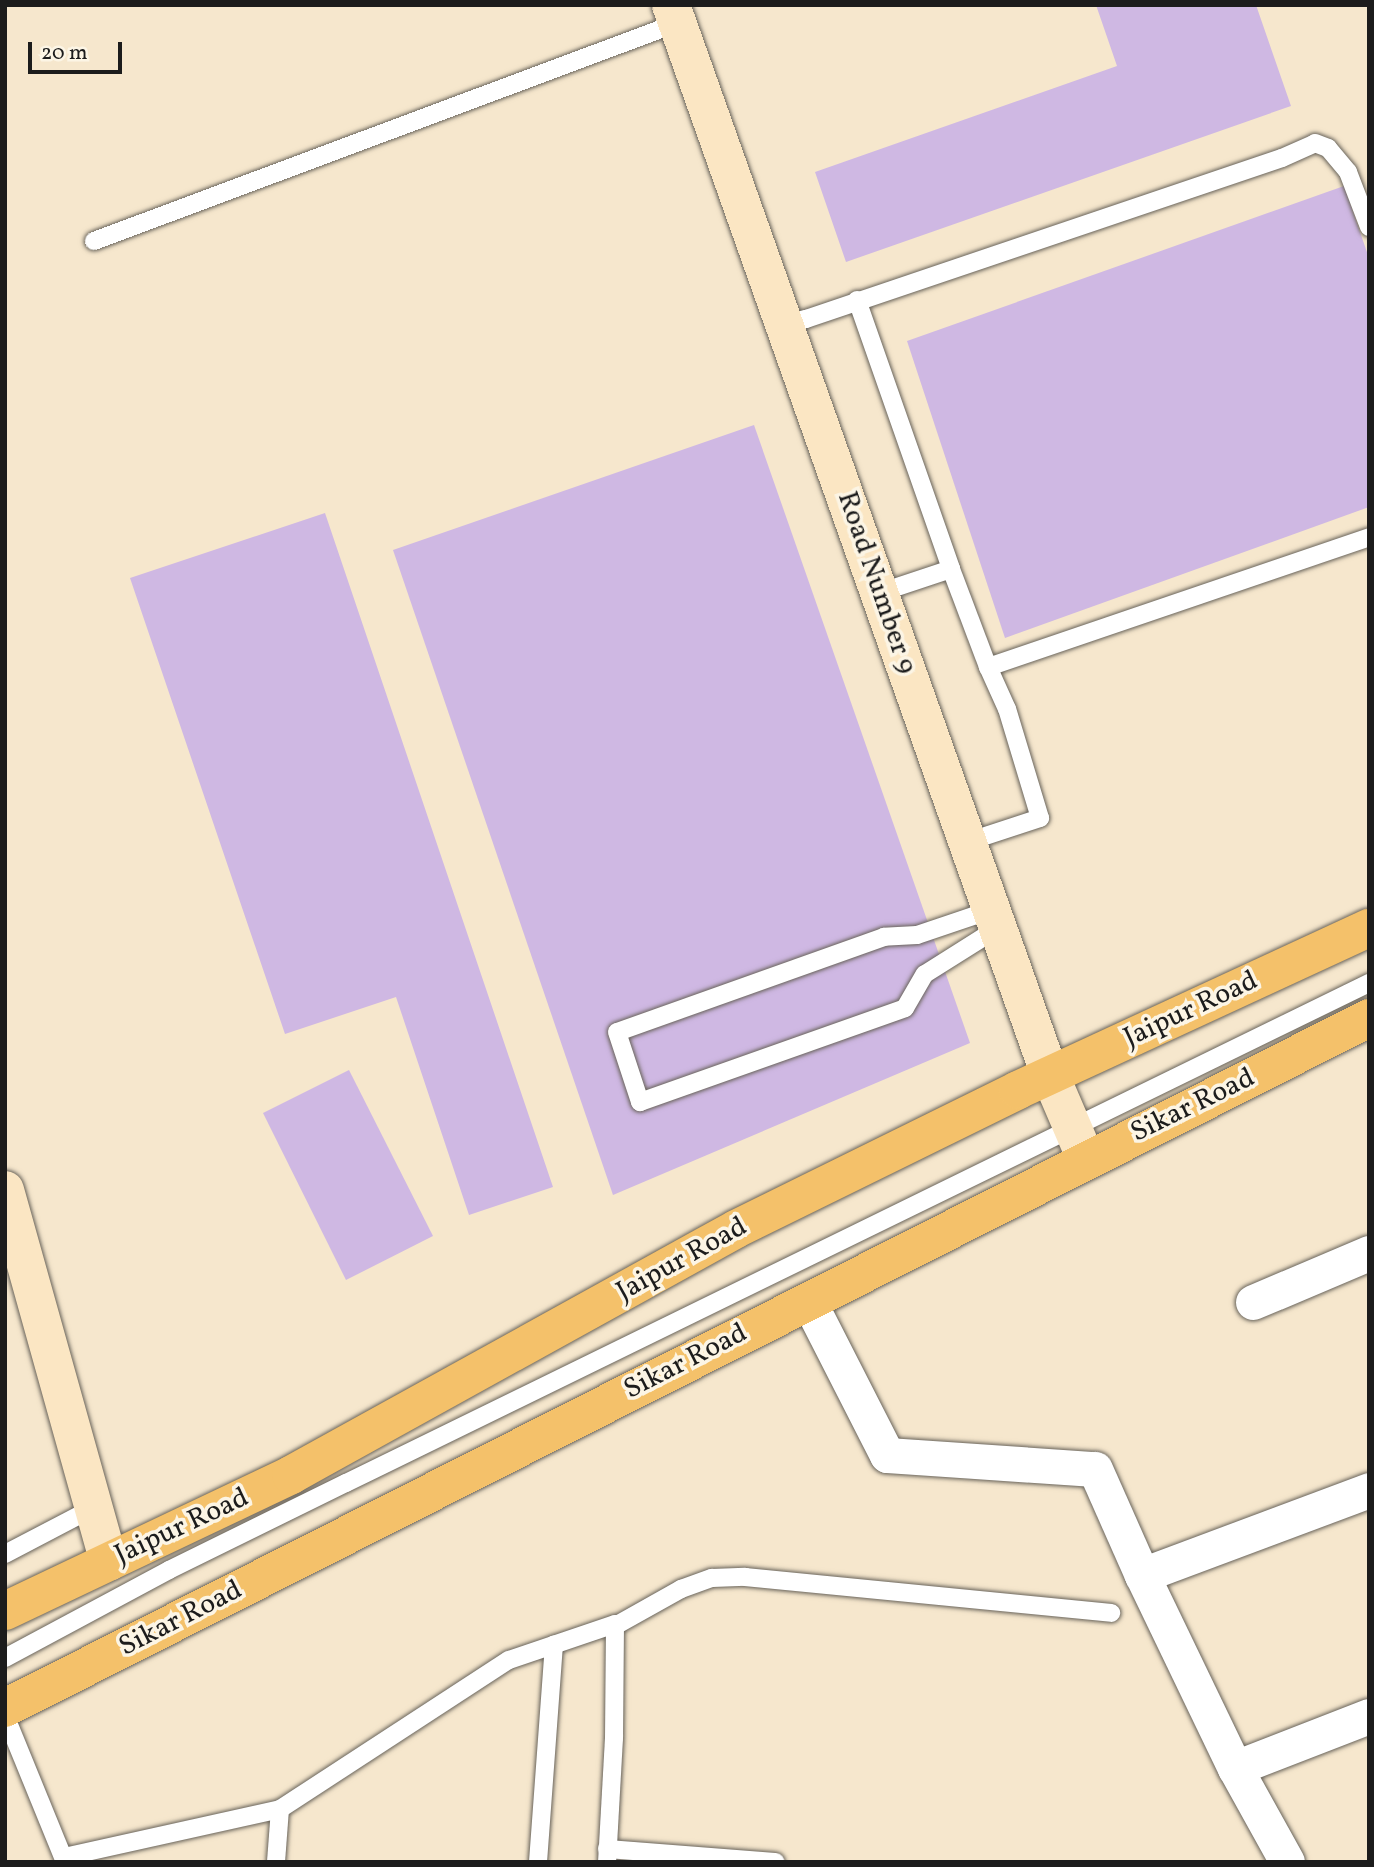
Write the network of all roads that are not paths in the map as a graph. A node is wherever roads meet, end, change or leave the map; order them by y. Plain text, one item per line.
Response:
1 (674, 14) edge
2 (1369, 227) edge
3 (94, 241) dead end
4 (857, 300) junction
5 (784, 324) junction
6 (1369, 537) edge
7 (951, 569) junction
8 (880, 593) junction
9 (988, 667) junction
10 (967, 842) junction
11 (995, 919) junction
12 (1369, 928) edge
13 (1369, 983) edge
14 (1369, 1018) edge
15 (1050, 1075) junction
16 (1080, 1143) junction
17 (5, 1190) edge
18 (1369, 1253) edge
19 (808, 1300) junction
20 (1253, 1301) dead end
21 (1369, 1490) edge
22 (93, 1508) junction
23 (5, 1554) edge
24 (108, 1562) junction
25 (1142, 1575) junction
26 (5, 1611) edge
27 (1111, 1613) dead end
28 (615, 1626) junction
29 (554, 1644) junction
30 (5, 1658) edge
31 (5, 1709) edge
32 (5, 1715) edge
33 (1369, 1716) edge
34 (1235, 1768) junction
35 (279, 1809) junction
36 (607, 1856) edge
37 (64, 1859) edge
38 (276, 1862) edge
39 (538, 1862) edge
40 (776, 1862) edge
41 (1287, 1862) edge

1 - 3 lane
1 - 5 street, Road Number 9
2 - 4 lane
4 - 5 lane
4 - 7 lane
5 - 8 street, Road Number 9
6 - 9 lane
7 - 8 lane
7 - 9 lane
8 - 10 street, Road Number 9
9 - 10 lane
10 - 11 street, Road Number 9
11 - 11 lane
11 - 15 street, Road Number 9
12 - 15 main road, Jaipur Road
13 - 16 lane
14 - 16 main road, Sikar Road
15 - 16 street, Road Number 9
15 - 24 main road, Jaipur Road
16 - 19 main road, Sikar Road
16 - 30 lane
17 - 22 street
18 - 20 street
19 - 25 street
19 - 31 main road, Sikar Road
21 - 25 street
22 - 23 lane
22 - 24 street
24 - 26 main road, Jaipur Road
25 - 34 street
27 - 28 lane
28 - 29 lane
28 - 36 lane
29 - 35 lane
29 - 39 lane
32 - 37 lane
33 - 34 street
34 - 41 street
35 - 37 lane
35 - 38 lane
36 - 40 lane

